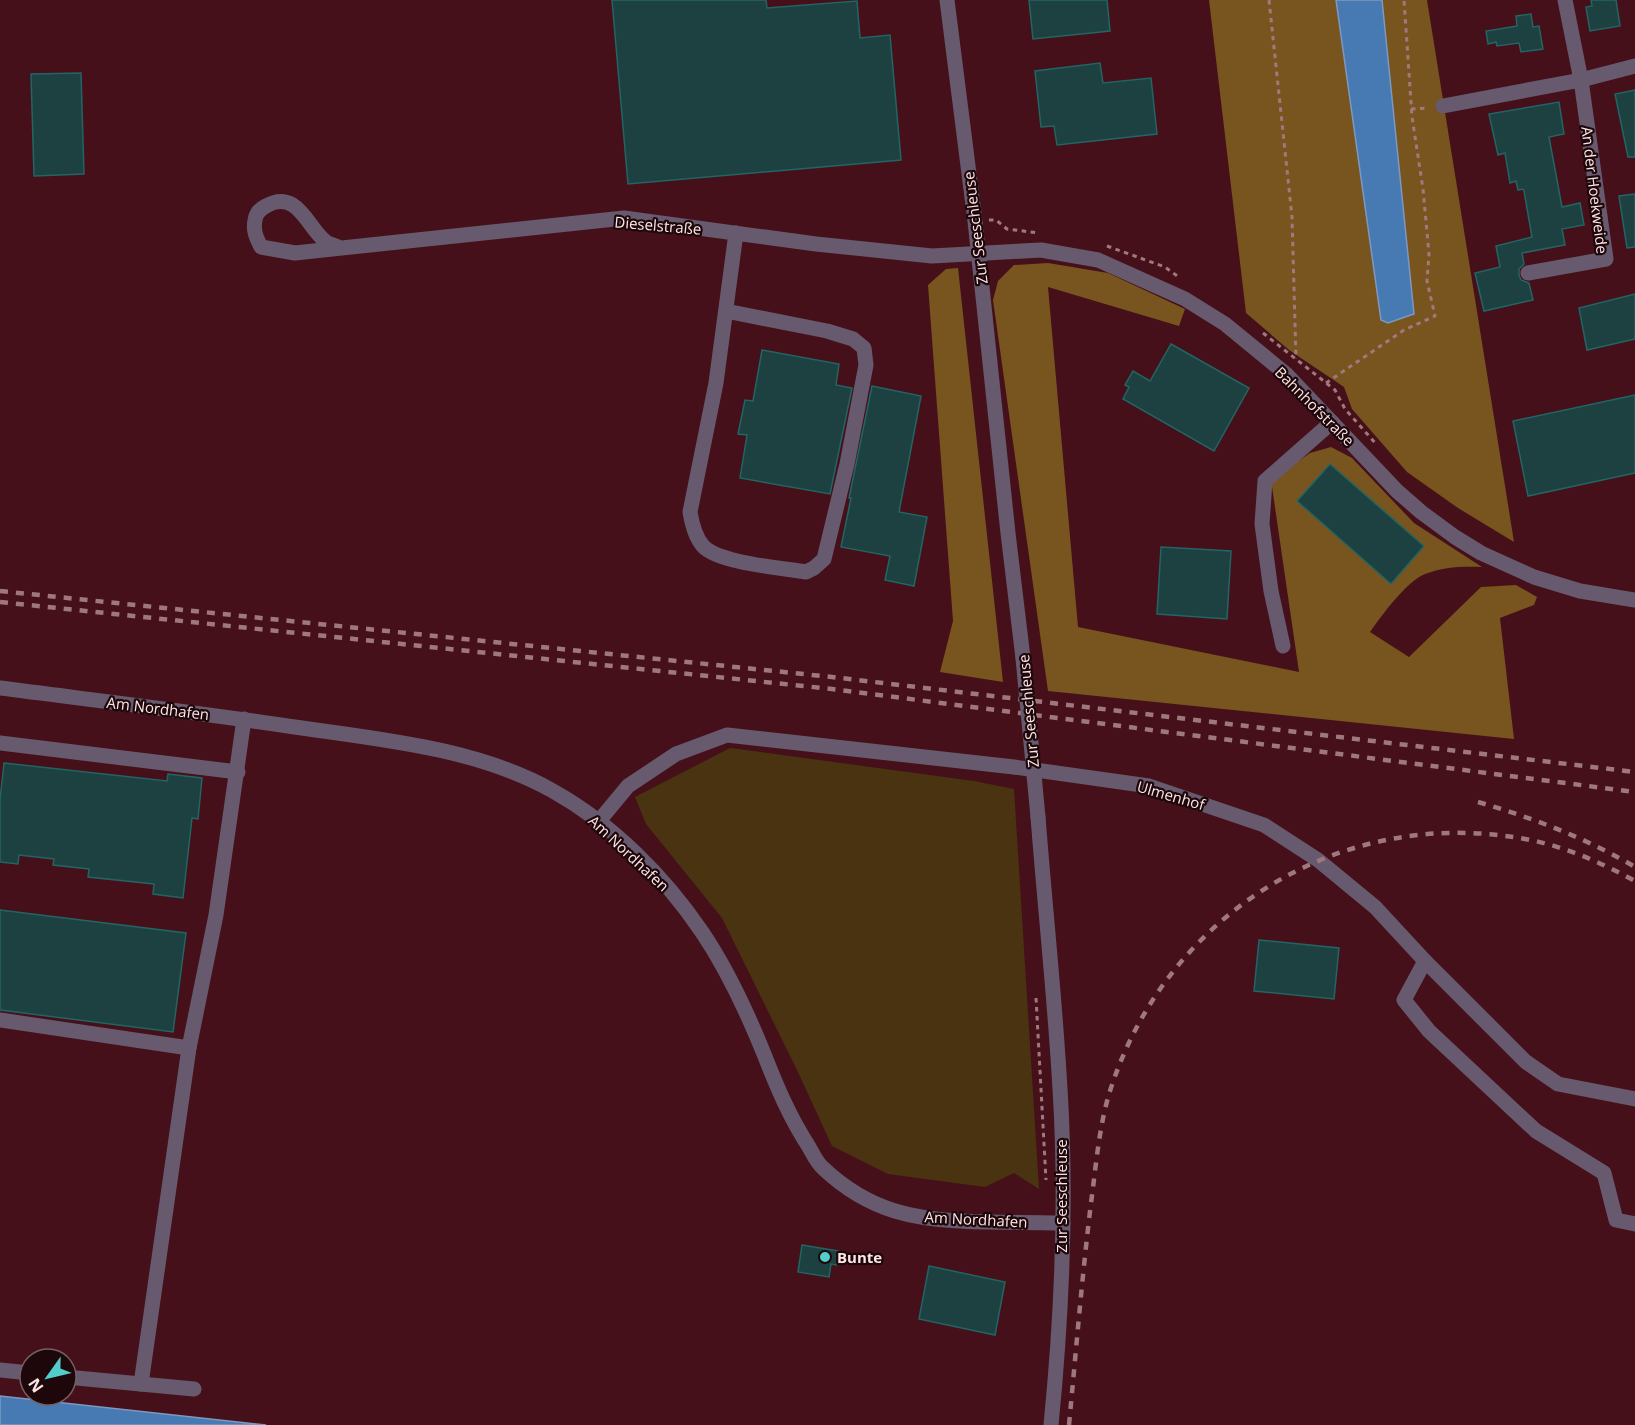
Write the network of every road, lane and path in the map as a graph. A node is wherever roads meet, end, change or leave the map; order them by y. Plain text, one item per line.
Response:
1 (947, 0) edge
2 (1269, 0) edge
3 (1404, 0) edge
4 (1565, 0) edge
5 (1635, 66) edge
6 (1581, 80) junction
7 (1443, 106) dead end
8 (735, 233) junction
9 (338, 247) junction
10 (979, 253) junction
11 (1528, 273) dead end
12 (726, 311) junction
13 (1326, 383) junction
14 (1332, 422) junction
15 (1377, 444) dead end
16 (1635, 600) edge
17 (1283, 646) dead end
18 (0, 688) edge
19 (244, 719) junction
20 (0, 743) edge
21 (238, 772) junction
22 (599, 821) junction
23 (1425, 961) junction
24 (1036, 996) dead end
25 (0, 1020) edge
26 (189, 1048) junction
27 (1635, 1099) edge
28 (1046, 1190) dead end
29 (1063, 1223) junction
30 (1635, 1224) edge
31 (0, 1370) edge
32 (18, 1372) edge
33 (78, 1378) edge
34 (141, 1384) junction
35 (194, 1389) dead end
36 (1051, 1425) edge

1 - 10 street, Zur Seeschleuse
2 - 13 path
3 - 13 path
4 - 6 street, An der Hoekweide
5 - 6 street
6 - 7 street
6 - 11 street, An der Hoekweide
8 - 9 street, Dieselstraße
8 - 10 street, Dieselstraße
8 - 12 street
9 - 9 street, Dieselstraße
10 - 14 street, Bahnhofstraße
10 - 29 street, Zur Seeschleuse, bridge
12 - 12 street
13 - 15 path
14 - 16 street, Bahnhofstraße
14 - 17 street
18 - 19 street, Am Nordhafen
19 - 21 street
19 - 22 street, Am Nordhafen
20 - 21 street
21 - 26 street
22 - 23 street, Ulmenhof
22 - 29 street, Am Nordhafen
23 - 27 street, Ulmenhof
23 - 30 street
24 - 28 path
25 - 26 street
26 - 34 street
29 - 36 street, Zur Seeschleuse
31 - 32 street
33 - 34 street
34 - 35 street

